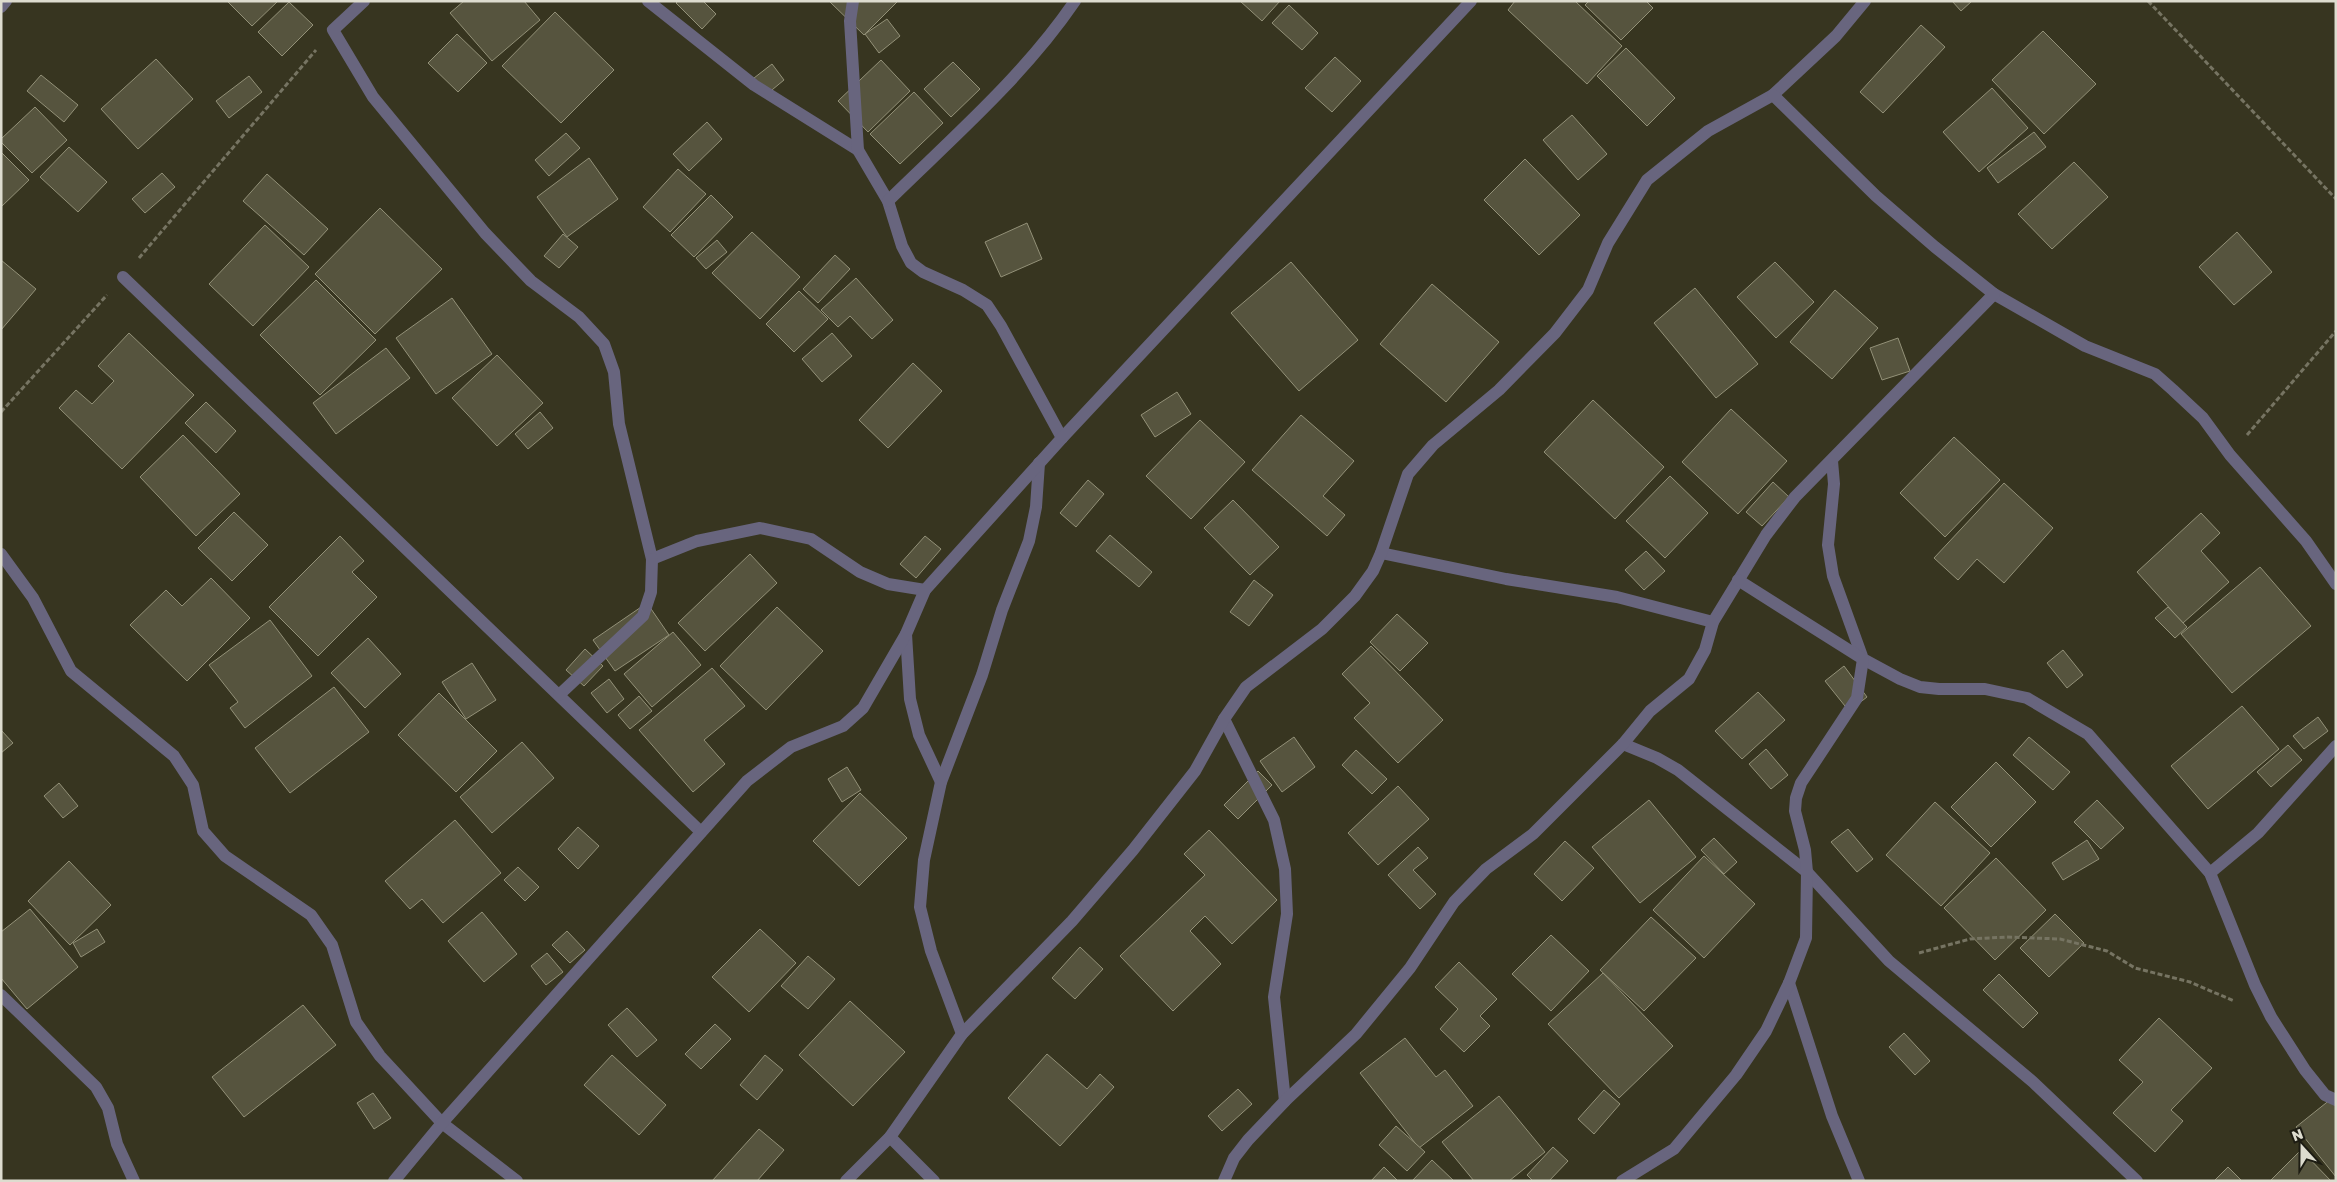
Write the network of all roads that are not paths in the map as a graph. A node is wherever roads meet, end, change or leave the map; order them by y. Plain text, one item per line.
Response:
1 (6, 1) edge
2 (364, 1) edge
3 (648, 1) edge
4 (854, 1) edge
5 (1075, 1) edge
6 (1470, 1) edge
7 (1864, 1) edge
8 (1, 7) edge
9 (1773, 95) junction
10 (858, 150) junction
11 (888, 201) junction
12 (123, 277) road end
13 (1994, 294) junction
14 (1062, 438) junction
15 (1832, 461) junction
16 (1039, 464) junction
17 (1381, 553) junction
18 (1, 554) edge
19 (652, 560) junction
20 (1738, 580) junction
21 (2336, 584) edge
22 (925, 590) junction
23 (1713, 622) junction
24 (906, 634) junction
25 (1864, 660) junction
26 (559, 695) junction
27 (1224, 719) junction
28 (1623, 744) junction
29 (2336, 746) edge
30 (941, 782) junction
31 (701, 832) junction
32 (1807, 872) junction
33 (2210, 874) junction
34 (1789, 983) junction
35 (1, 995) edge
36 (962, 1034) junction
37 (2336, 1100) edge
38 (1285, 1101) junction
39 (442, 1123) junction
40 (890, 1137) junction
41 (134, 1181) edge
42 (394, 1181) edge
43 (517, 1181) edge
44 (846, 1181) edge
45 (934, 1181) edge
46 (1224, 1181) edge
47 (1622, 1181) edge
48 (1859, 1181) edge
49 (2137, 1181) edge

1 - 8 street
2 - 19 street
3 - 10 street
4 - 10 street
5 - 11 street
6 - 14 street
7 - 9 street
9 - 13 street
9 - 17 street
10 - 11 street
11 - 14 street
12 - 26 street
13 - 15 street
13 - 21 street
14 - 16 street
15 - 20 street
15 - 25 street
16 - 22 street
16 - 30 street
17 - 23 street
17 - 27 street
18 - 39 street
19 - 22 street
19 - 26 street
20 - 23 street
20 - 25 street
22 - 24 street
23 - 28 street
24 - 30 street
24 - 31 street
25 - 32 street
25 - 33 street
26 - 31 street
27 - 36 street
27 - 38 street
28 - 32 street
28 - 38 street
29 - 33 street
30 - 36 street
31 - 39 street
32 - 34 street
32 - 49 street
33 - 37 street
34 - 47 street
34 - 48 street
35 - 41 street
36 - 40 street
38 - 46 street
39 - 42 street
39 - 43 street
40 - 44 street
40 - 45 street

